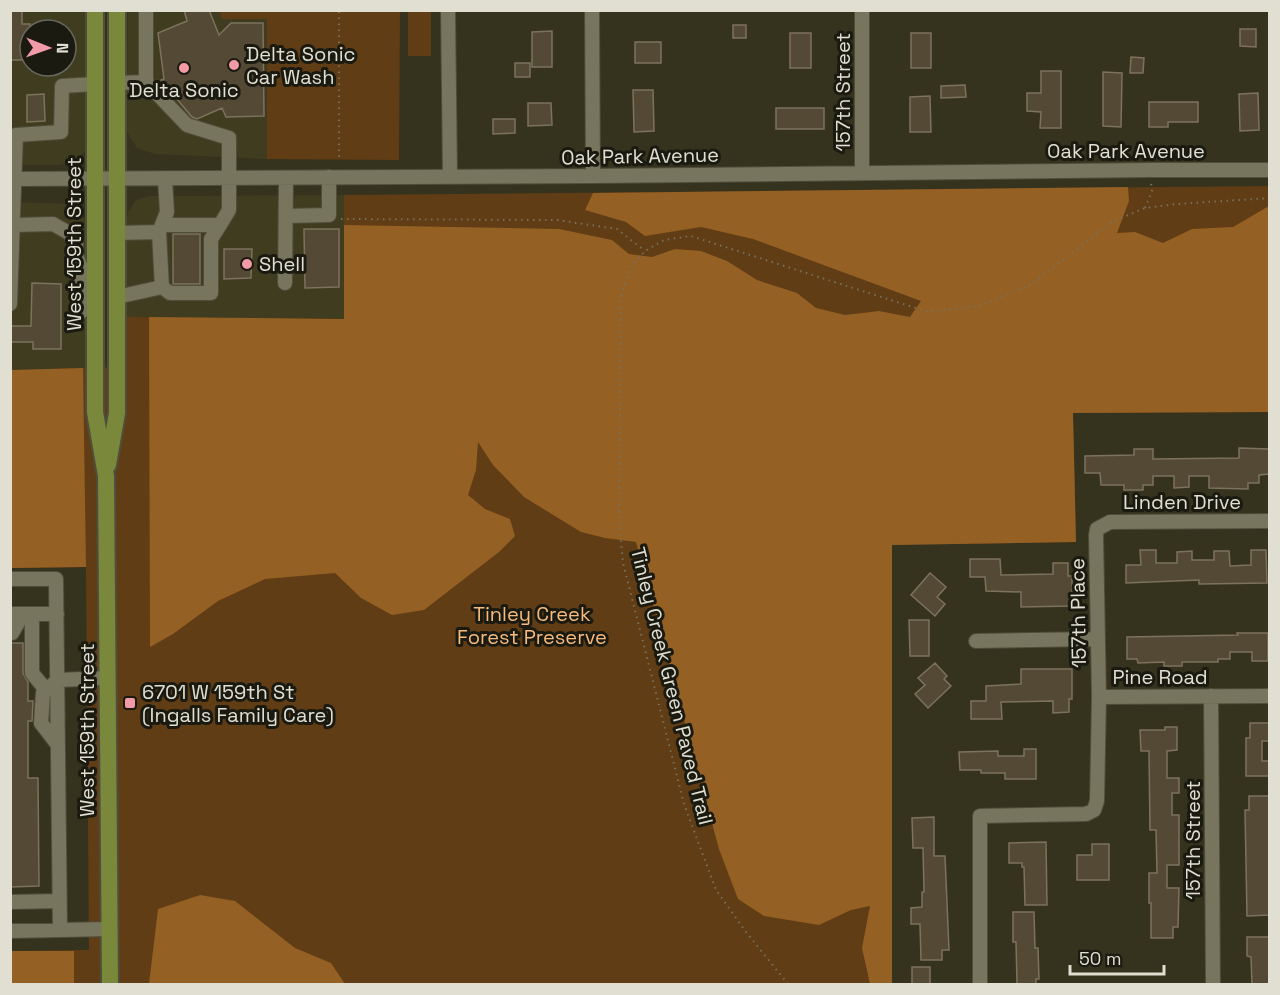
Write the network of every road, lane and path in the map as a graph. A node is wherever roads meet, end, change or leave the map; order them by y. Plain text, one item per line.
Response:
1 (95, 10) edge
2 (117, 10) edge
3 (146, 10) edge
4 (339, 10) edge
5 (448, 10) edge
6 (592, 10) edge
7 (862, 10) edge
8 (146, 82) junction
9 (117, 83) junction
10 (96, 84) junction
11 (339, 157) dead end
12 (1150, 170) junction
13 (1269, 170) edge
14 (862, 172) junction
15 (450, 176) junction
16 (593, 176) junction
17 (329, 177) junction
18 (228, 178) junction
19 (286, 178) junction
20 (12, 179) edge
21 (96, 179) junction
22 (118, 179) junction
23 (165, 179) junction
24 (1269, 198) edge
25 (1144, 208) junction
26 (330, 215) junction
27 (286, 216) junction
28 (13, 218) edge
29 (220, 225) junction
30 (160, 229) junction
31 (117, 233) junction
32 (645, 252) junction
33 (89, 271) junction
34 (285, 283) dead end
35 (11, 284) edge
36 (162, 287) junction
37 (117, 297) junction
38 (10, 304) edge
39 (81, 312) dead end
40 (106, 476) junction
41 (1269, 521) edge
42 (1098, 529) joint
43 (10, 579) edge
44 (22, 614) edge
45 (57, 614) junction
46 (10, 633) edge
47 (1098, 639) junction
48 (976, 641) dead end
49 (107, 678) junction
50 (58, 680) junction
51 (46, 690) junction
52 (1211, 696) junction
53 (1269, 696) edge
54 (1099, 697) junction
55 (58, 745) junction
56 (59, 901) junction
57 (10, 902) edge
58 (109, 929) junction
59 (60, 930) junction
60 (10, 931) edge
61 (110, 984) edge
62 (788, 984) edge
63 (980, 984) edge
64 (1213, 984) edge

1 - 10 main road, West 159th Street
2 - 9 main road, West 159th Street
3 - 8 street
4 - 11 path
5 - 15 street
6 - 16 street
7 - 14 street, 157th Street
8 - 9 street
8 - 18 street
9 - 22 main road, West 159th Street
10 - 20 street
10 - 21 main road, West 159th Street
12 - 13 street, Oak Park Avenue
12 - 14 street, Oak Park Avenue
12 - 25 path
14 - 16 street, Oak Park Avenue
15 - 16 street, Oak Park Avenue
15 - 17 street, Oak Park Avenue
17 - 19 street, Oak Park Avenue
17 - 26 street
18 - 19 street, Oak Park Avenue
18 - 23 street, Oak Park Avenue
18 - 29 street
19 - 27 street
20 - 21 street, Oak Park Avenue
20 - 28 street
21 - 22 street, Oak Park Avenue
21 - 33 main road, West 159th Street
22 - 23 street, Oak Park Avenue
22 - 31 main road, West 159th Street
23 - 30 street
24 - 25 path, Tinley Creek Green Paved Trail
25 - 32 path, Tinley Creek Green Paved Trail
26 - 27 street
26 - 32 path
27 - 34 street
28 - 33 street
28 - 35 street
29 - 30 street
29 - 36 street
30 - 31 street
30 - 36 street
31 - 37 main road, West 159th Street
32 - 62 path, Tinley Creek Green Paved Trail
33 - 39 street
33 - 40 main road, West 159th Street
35 - 38 street
36 - 37 street
37 - 40 main road, West 159th Street
40 - 49 main road, West 159th Street
41 - 42 street, Linden Drive
42 - 47 street, 157th Place
43 - 45 street
44 - 45 street
44 - 46 street
44 - 51 street
45 - 50 street
47 - 48 street
47 - 54 street, 157th Place
49 - 50 street
49 - 58 main road, West 159th Street
50 - 51 street
50 - 55 street
51 - 55 street
52 - 53 street, Pine Road
52 - 54 street, Pine Road
52 - 64 street, 157th Street
54 - 63 street, Pine Road
55 - 56 street
56 - 57 street
56 - 59 street
58 - 59 street
58 - 61 main road, West 159th Street
59 - 60 street

